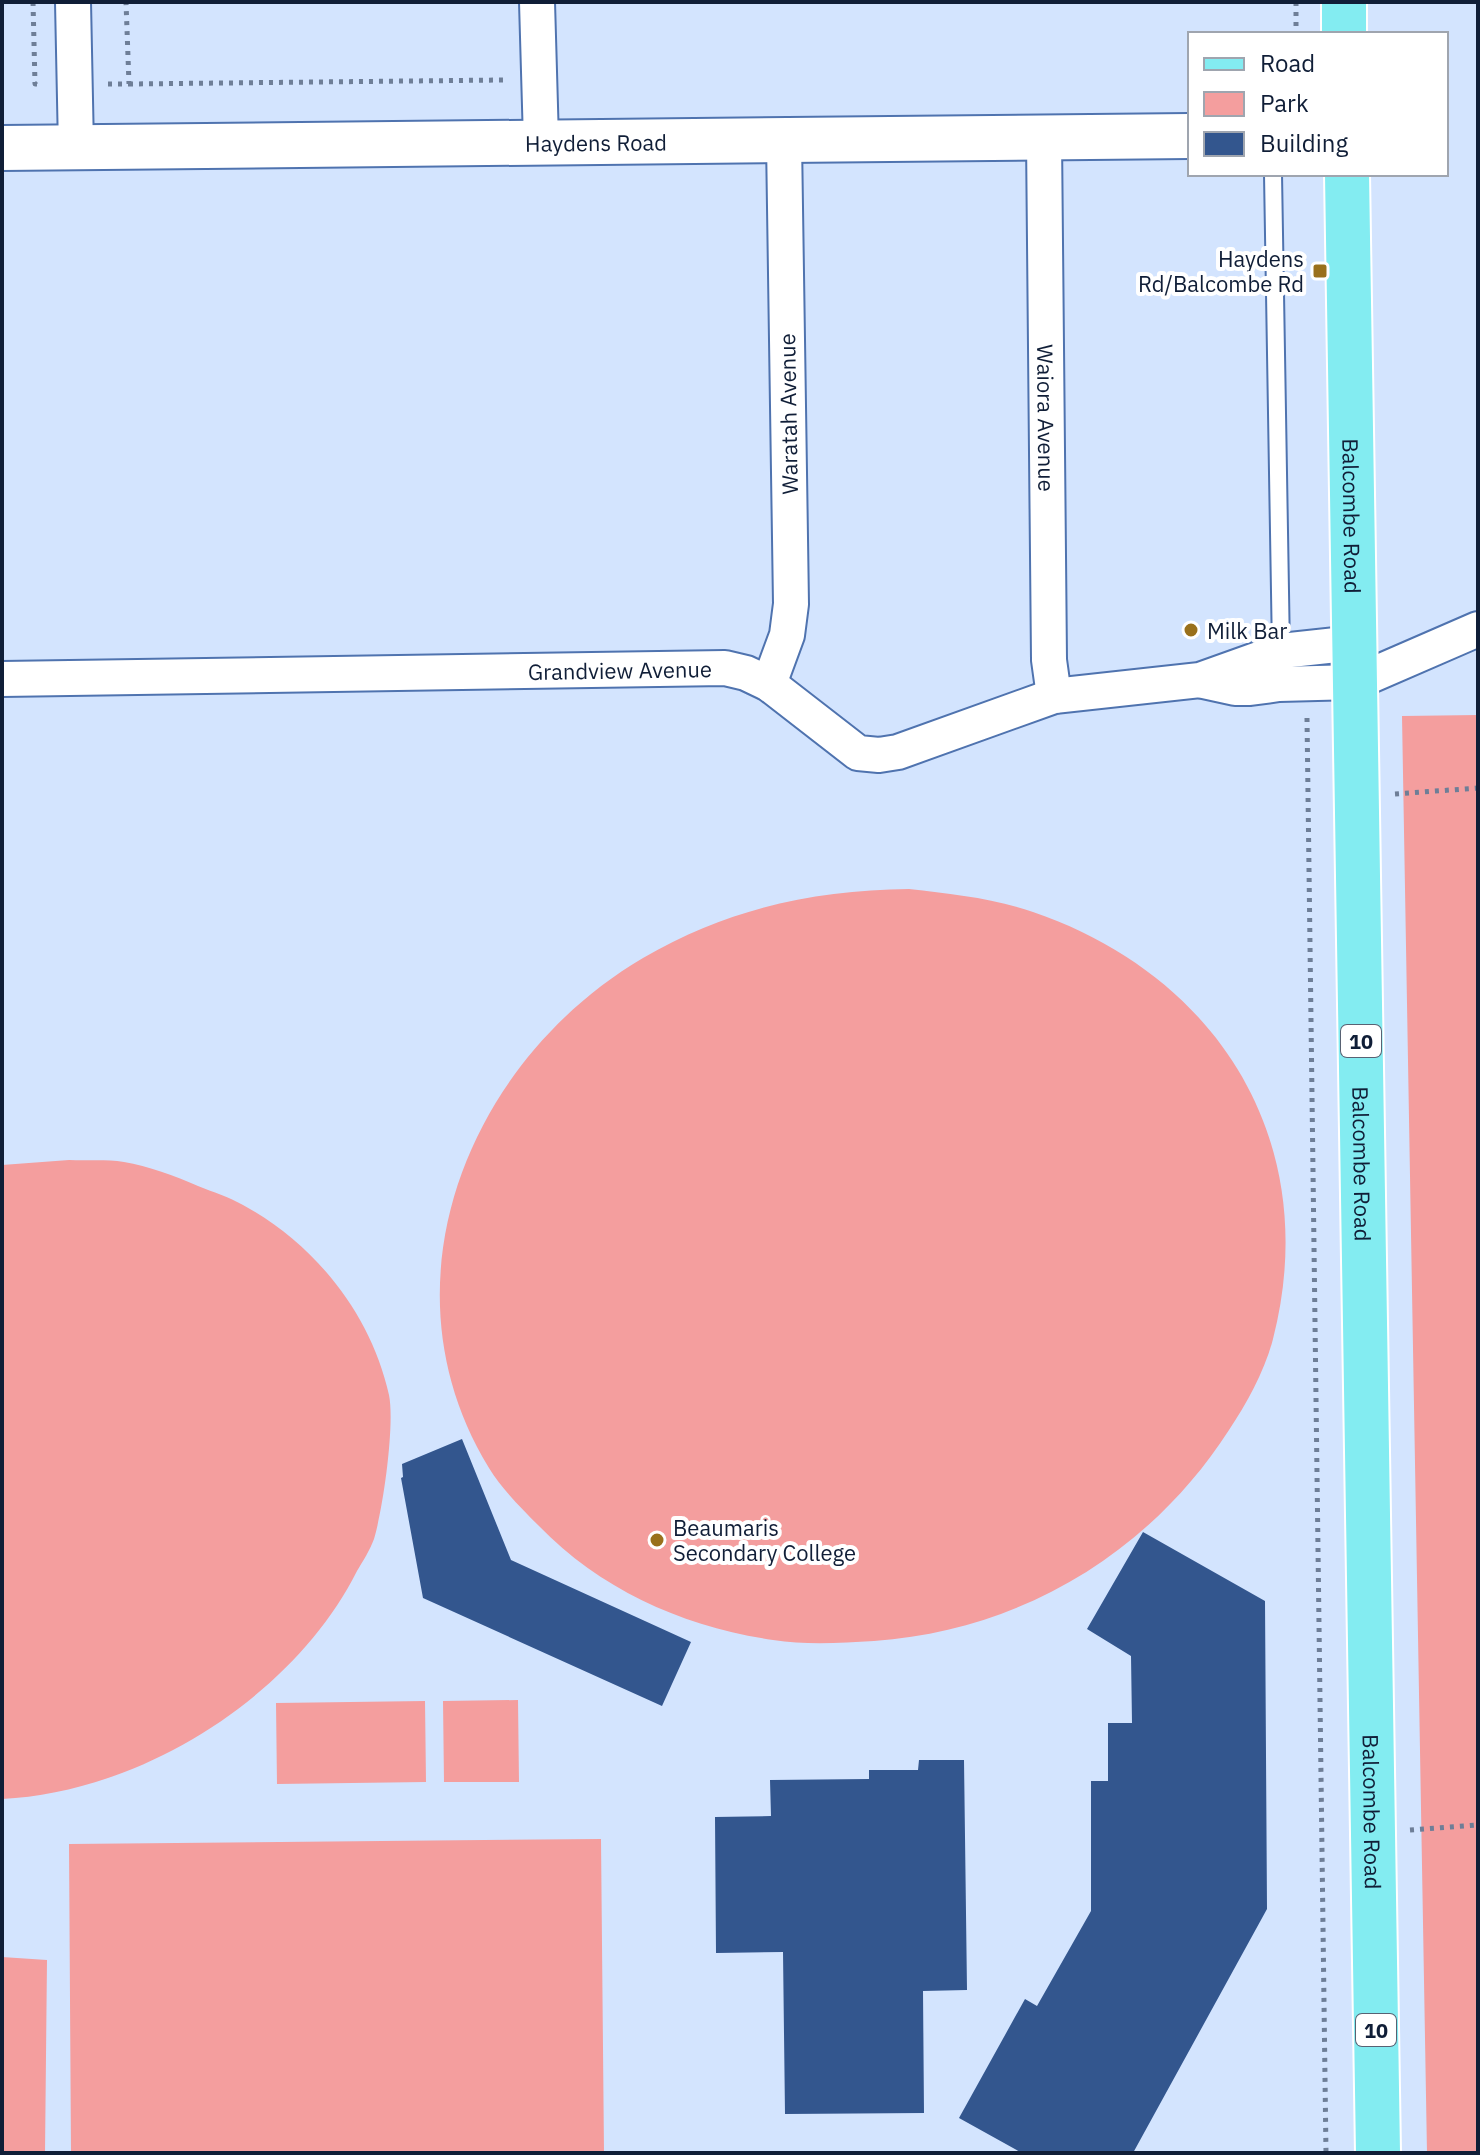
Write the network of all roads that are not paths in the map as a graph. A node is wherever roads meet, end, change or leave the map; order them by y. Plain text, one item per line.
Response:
1 (73, 2) edge
2 (537, 2) edge
3 (1344, 2) edge
4 (1344, 32) edge
5 (1188, 136) edge
6 (1044, 138) junction
7 (541, 141) junction
8 (784, 141) junction
9 (2, 148) edge
10 (76, 148) junction
11 (1273, 176) edge
12 (1347, 176) edge
13 (1478, 629) edge
14 (1281, 651) junction
15 (1356, 663) junction
16 (2, 679) edge
17 (1200, 680) junction
18 (769, 684) junction
19 (1054, 696) junction
20 (1378, 2153) edge

1 - 10 street
2 - 7 street
3 - 4 main road
5 - 6 street, Haydens Road
6 - 8 street, Haydens Road
6 - 19 street, Waiora Avenue
7 - 8 street, Haydens Road
7 - 10 street, Haydens Road
8 - 18 street, Waratah Avenue
9 - 10 street, Haydens Road
11 - 14 lane
12 - 15 main road, Balcombe Road / 10
13 - 15 street
14 - 15 street, Grandview Avenue
14 - 17 street, Grandview Avenue
15 - 17 street, Grandview Avenue
15 - 20 main road, Balcombe Road / 10
16 - 18 street, Grandview Avenue
17 - 19 street, Grandview Avenue
18 - 19 street, Grandview Avenue

